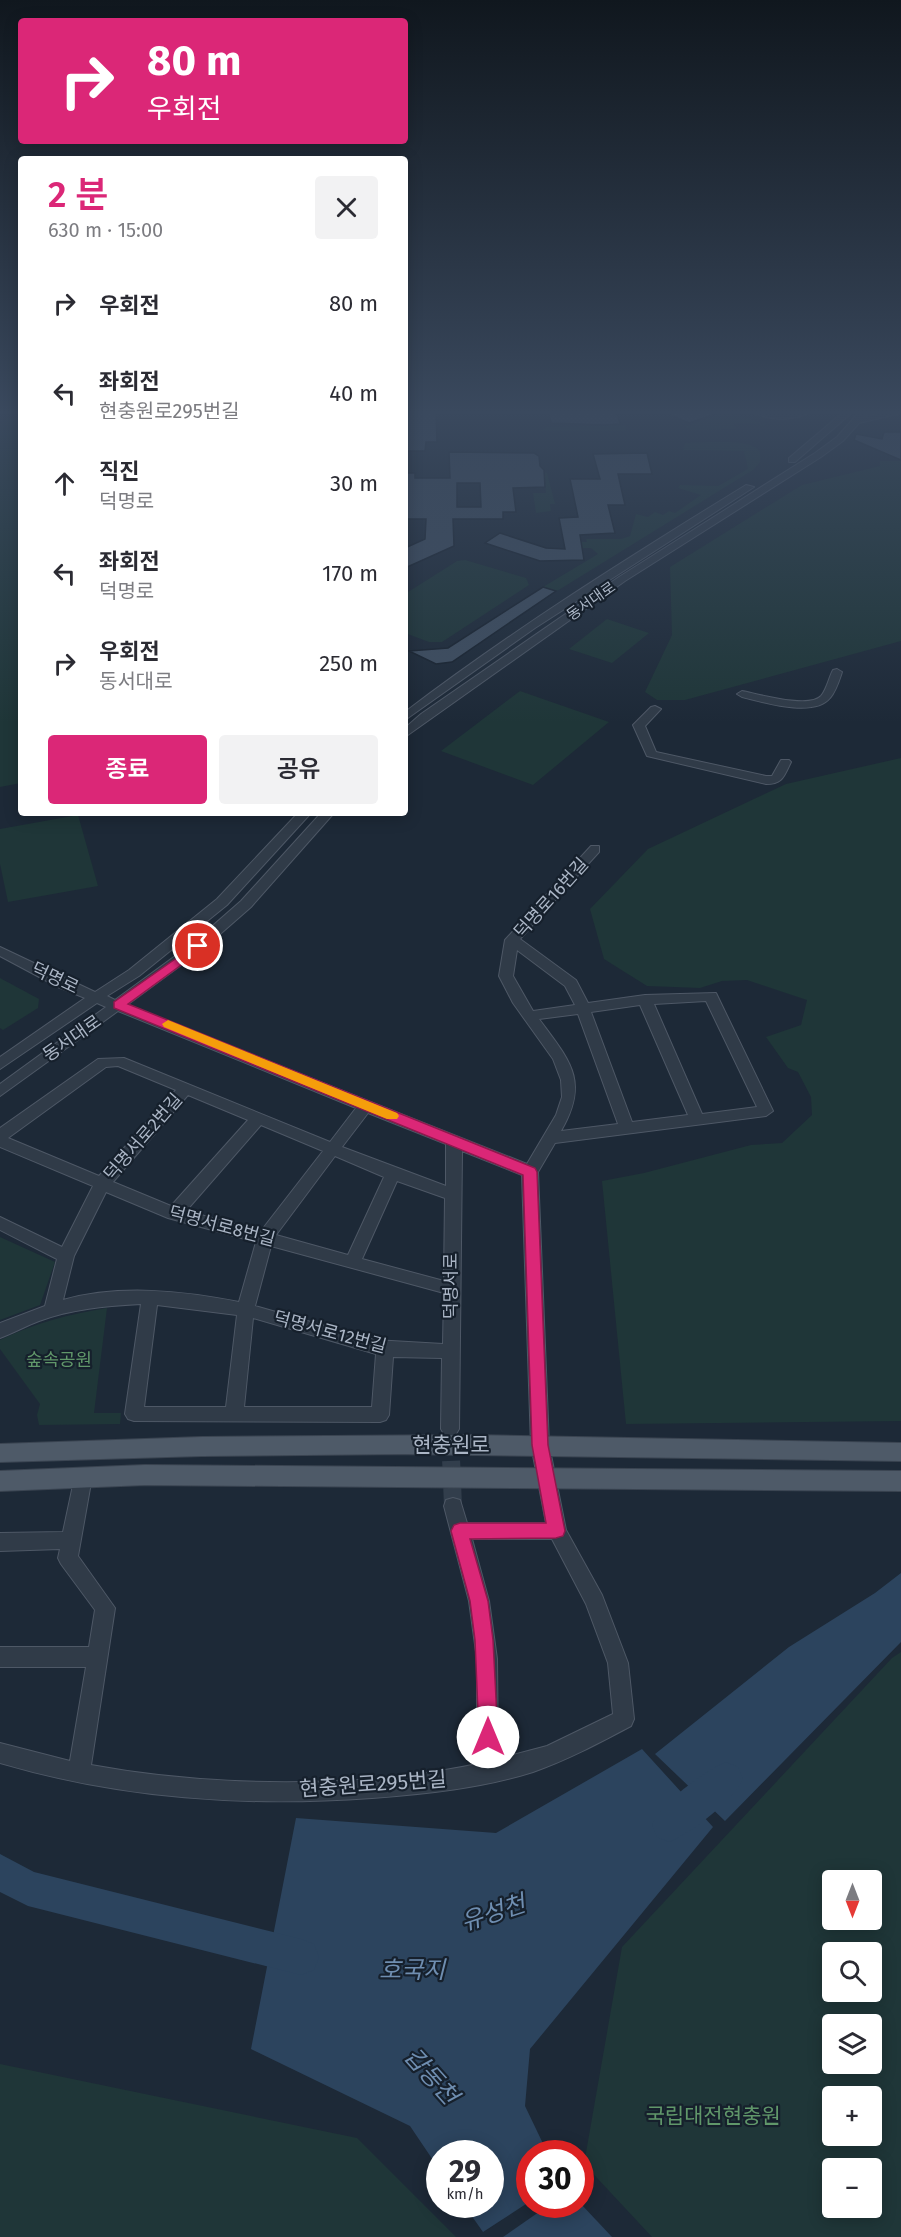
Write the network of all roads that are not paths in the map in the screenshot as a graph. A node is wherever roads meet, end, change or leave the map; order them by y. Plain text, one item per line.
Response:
1 (705, 513) edge
2 (726, 513) edge
3 (837, 672) dead end
4 (742, 694) dead end
5 (655, 709) dead end
6 (408, 715) edge
7 (408, 731) edge
8 (785, 762) dead end
9 (302, 816) edge
10 (325, 816) edge
11 (595, 849) dead end
12 (512, 940) junction
13 (0, 951) edge
14 (97, 996) junction
15 (645, 1000) junction
16 (118, 1005) junction
17 (583, 1008) junction
18 (530, 1016) junction
19 (0, 1064) edge
20 (185, 1089) junction
21 (0, 1091) edge
22 (366, 1105) junction
23 (258, 1119) junction
24 (696, 1119) junction
25 (627, 1128) junction
26 (0, 1136) edge
27 (549, 1138) junction
28 (0, 1141) edge
29 (454, 1142) junction
30 (331, 1149) junction
31 (530, 1172) junction
32 (393, 1174) junction
33 (101, 1185) junction
34 (451, 1194) junction
35 (174, 1214) junction
36 (0, 1223) edge
37 (265, 1238) junction
38 (66, 1256) junction
39 (353, 1261) junction
40 (451, 1289) junction
41 (150, 1297) junction
42 (53, 1308) junction
43 (246, 1309) junction
44 (0, 1331) edge
45 (385, 1349) junction
46 (450, 1351) junction
47 (234, 1416) junction
48 (450, 1429) tunnel mouth
49 (540, 1445) junction
50 (901, 1452) edge
51 (0, 1453) edge
52 (544, 1476) junction
53 (83, 1477) junction
54 (0, 1481) edge
55 (901, 1481) edge
56 (453, 1506) tunnel mouth
57 (460, 1531) junction
58 (556, 1531) junction
59 (71, 1540) junction
60 (0, 1542) edge
61 (0, 1657) edge
62 (98, 1657) junction
63 (0, 1753) edge
64 (79, 1773) junction
65 (488, 1773) junction

1 - 6 street, 동서대로
2 - 7 street, 동서대로
3 - 4 street
5 - 8 street
9 - 14 street, 동서대로
10 - 16 street, 동서대로
11 - 12 street, 덕명로16번길
12 - 17 street
12 - 18 street, 덕명로16번길
13 - 14 street, 덕명로
14 - 16 street, 덕명로
14 - 19 street, 동서대로
15 - 17 street
15 - 24 street
15 - 24 street
16 - 21 street, 동서대로
16 - 22 street, 덕명로
17 - 18 street
17 - 25 street
18 - 27 street, 덕명로16번길
20 - 23 street, 덕명서로2번길
20 - 26 street, 덕명서로2번길
20 - 33 street, 덕명서로2번길
22 - 29 street, 덕명로
22 - 30 street
23 - 30 street, 덕명서로2번길
23 - 35 street
24 - 25 street
25 - 27 street
27 - 31 street, 덕명로16번길
28 - 33 street, 덕명서로8번길
29 - 31 street, 덕명로
29 - 34 street, 덕명서로
30 - 32 street, 덕명서로2번길
30 - 37 street
31 - 49 street
32 - 34 street, 덕명서로2번길
32 - 39 street
33 - 35 street, 덕명서로8번길
33 - 38 street, 덕명서로2번길
34 - 40 street, 덕명서로
35 - 37 street, 덕명서로8번길
36 - 38 street
37 - 39 street, 덕명서로8번길
37 - 43 street
38 - 42 street, 덕명서로2번길
39 - 40 street, 덕명서로8번길
40 - 46 street, 덕명서로
41 - 42 street, 덕명서로12번길
41 - 43 street, 덕명서로12번길
41 - 47 street
42 - 44 street, 덕명서로12번길
43 - 45 street, 덕명서로12번길
43 - 47 street, 덕명서로12번길
45 - 46 street, 덕명서로12번길
45 - 47 street
46 - 48 street, 덕명서로
49 - 50 main road, 현충원로
49 - 51 main road, 현충원로
49 - 52 street
52 - 53 main road, 현충원로
52 - 55 main road, 현충원로
52 - 58 street, 현충원로295번길
53 - 54 main road, 현충원로
53 - 59 street
56 - 57 street
57 - 58 street
57 - 65 street
58 - 65 street, 현충원로295번길
59 - 60 street
59 - 62 street
61 - 62 street
62 - 64 street
63 - 64 street, 현충원로295번길
64 - 65 street, 현충원로295번길

